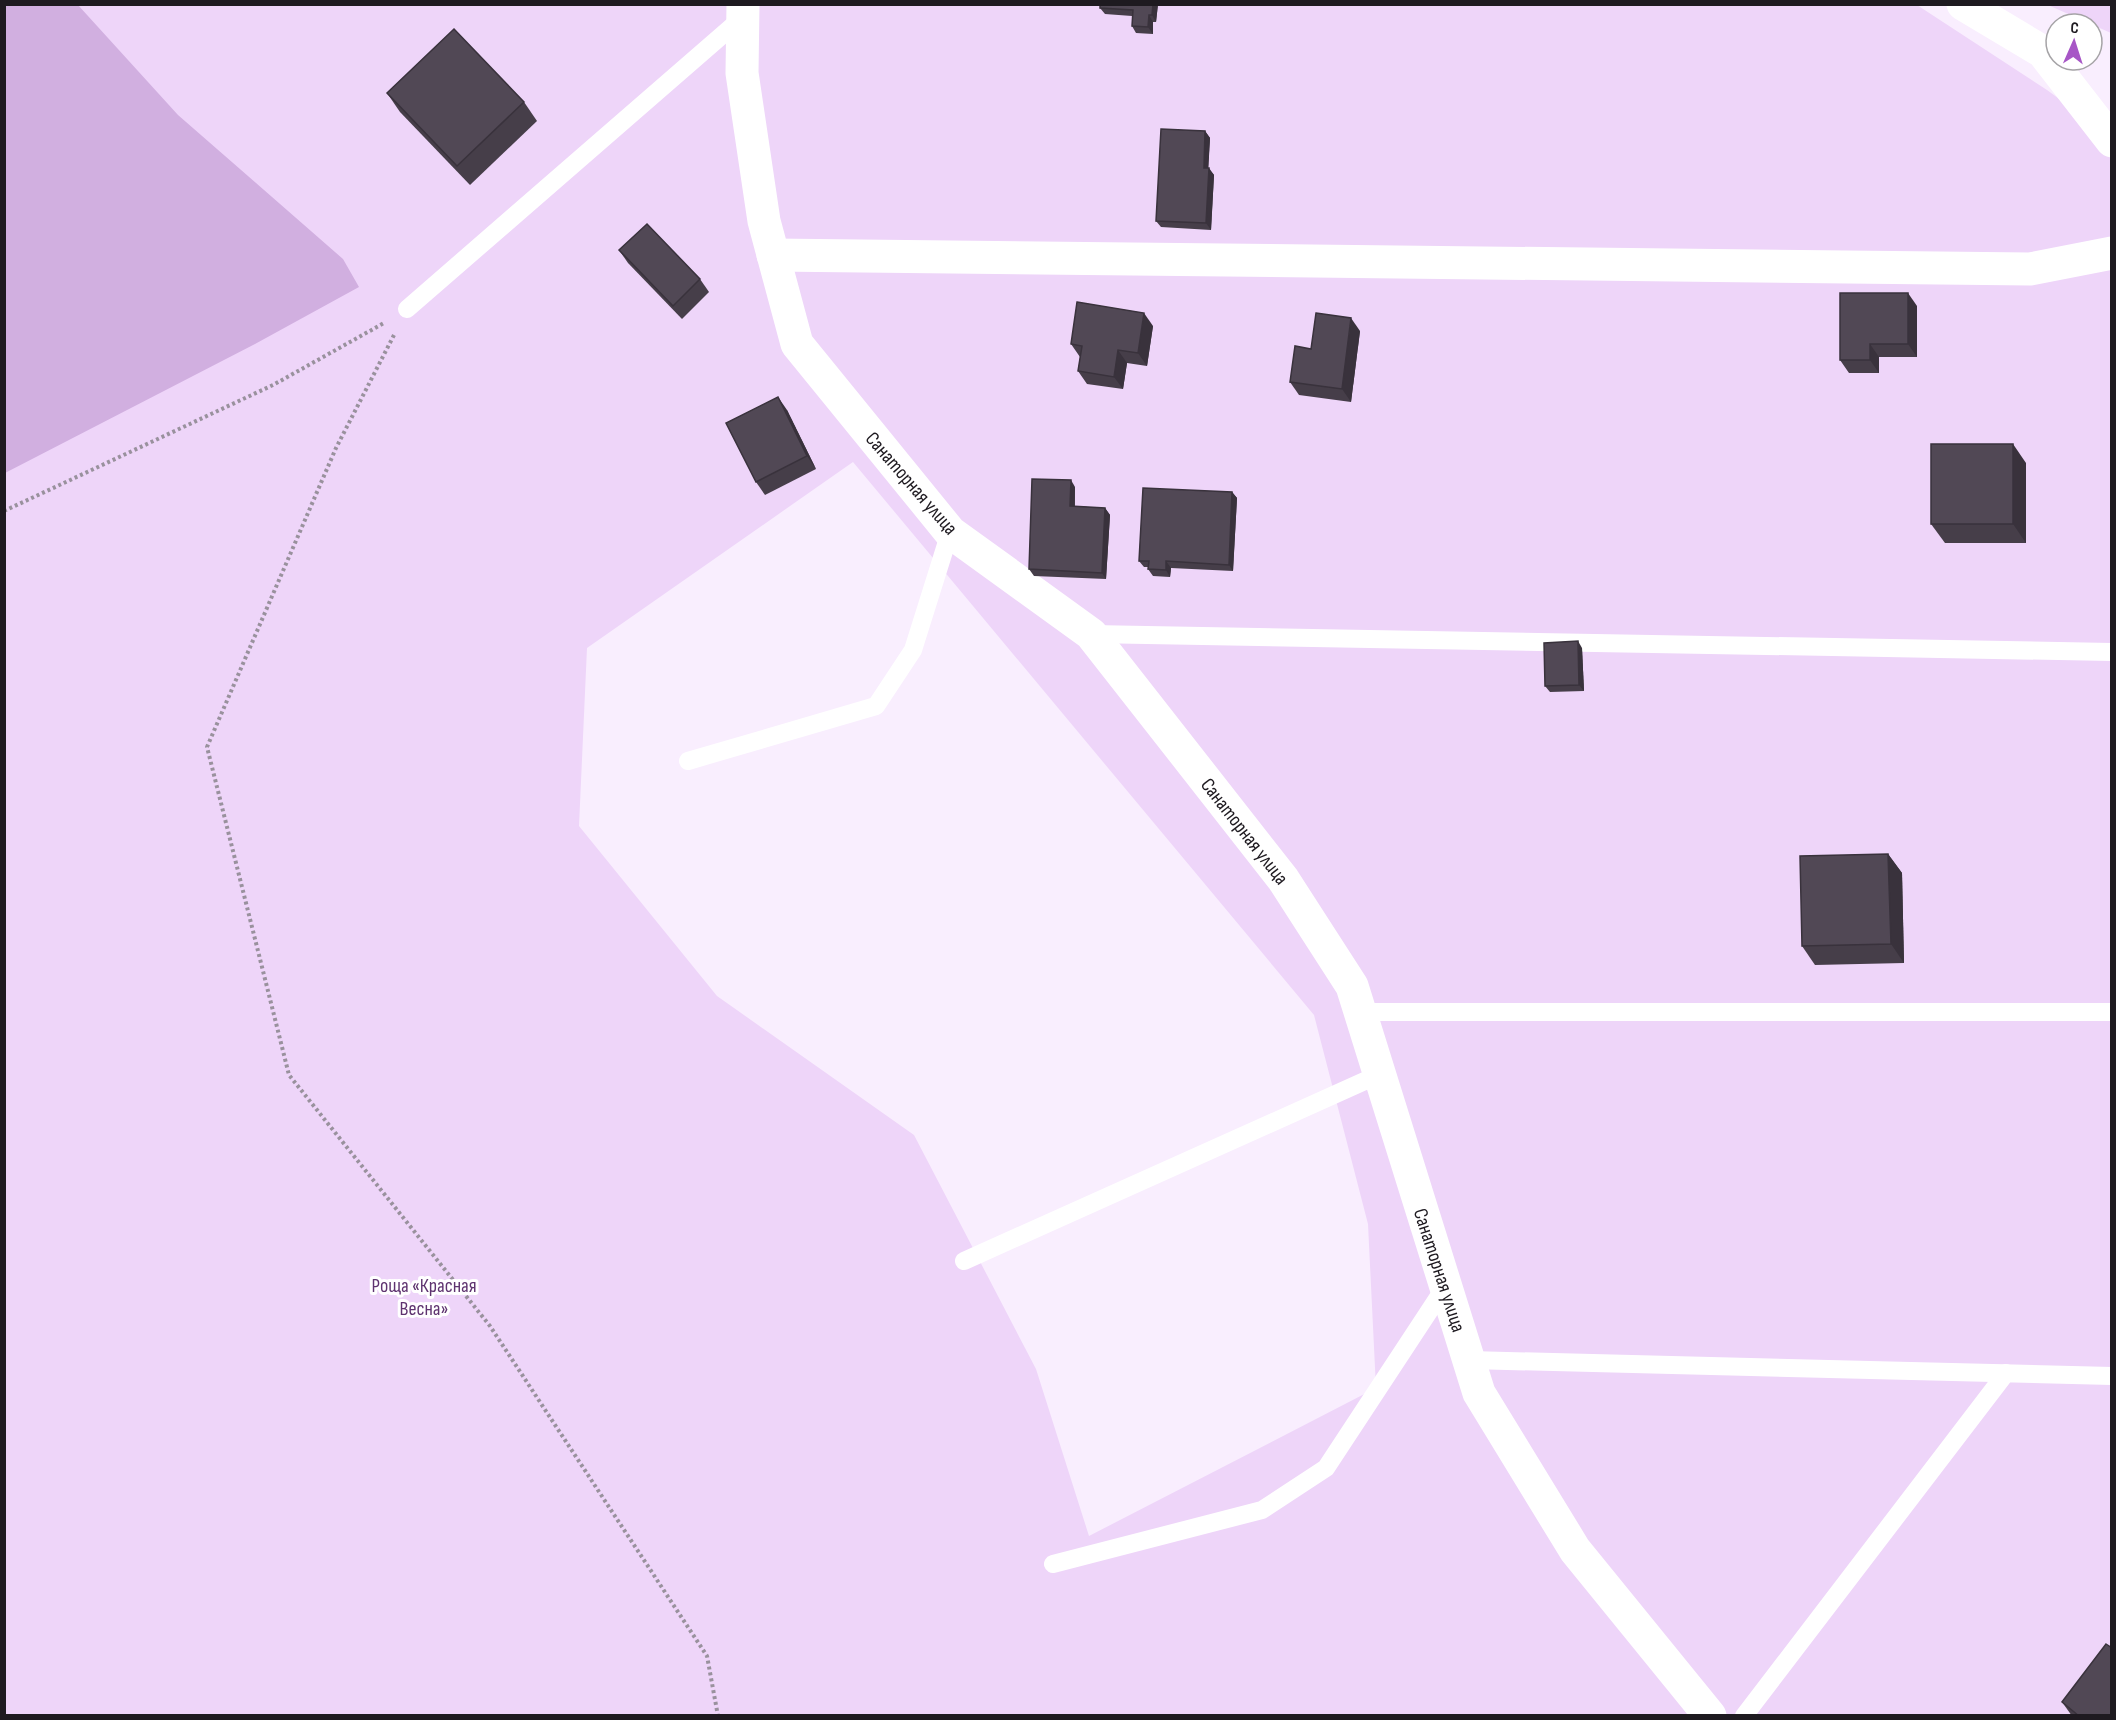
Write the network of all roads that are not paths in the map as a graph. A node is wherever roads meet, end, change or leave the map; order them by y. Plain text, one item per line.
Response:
1 (1963, 4) edge
2 (743, 11) edge
3 (2112, 141) edge
4 (2112, 253) edge
5 (773, 255) junction
6 (407, 309) road end
7 (950, 532) junction
8 (1092, 634) junction
9 (2112, 652) edge
10 (688, 761) dead end
11 (1359, 1011) junction
12 (2112, 1012) edge
13 (1378, 1075) junction
14 (964, 1261) dead end
15 (1445, 1287) junction
16 (1468, 1360) junction
17 (2006, 1373) junction
18 (2112, 1376) edge
19 (1053, 1564) dead end
20 (1710, 1716) edge
21 (1744, 1716) edge

1 - 3 street
2 - 5 street, Санаторная улица
2 - 6 lane
4 - 5 street
5 - 7 street, Санаторная улица
7 - 8 street, Санаторная улица
7 - 10 lane
8 - 9 lane
8 - 11 street, Санаторная улица
11 - 12 lane
11 - 13 street, Санаторная улица
13 - 14 lane
13 - 15 street, Санаторная улица
15 - 16 street, Санаторная улица
15 - 19 lane
16 - 17 lane
16 - 20 street, Санаторная улица
17 - 18 lane
17 - 21 lane

